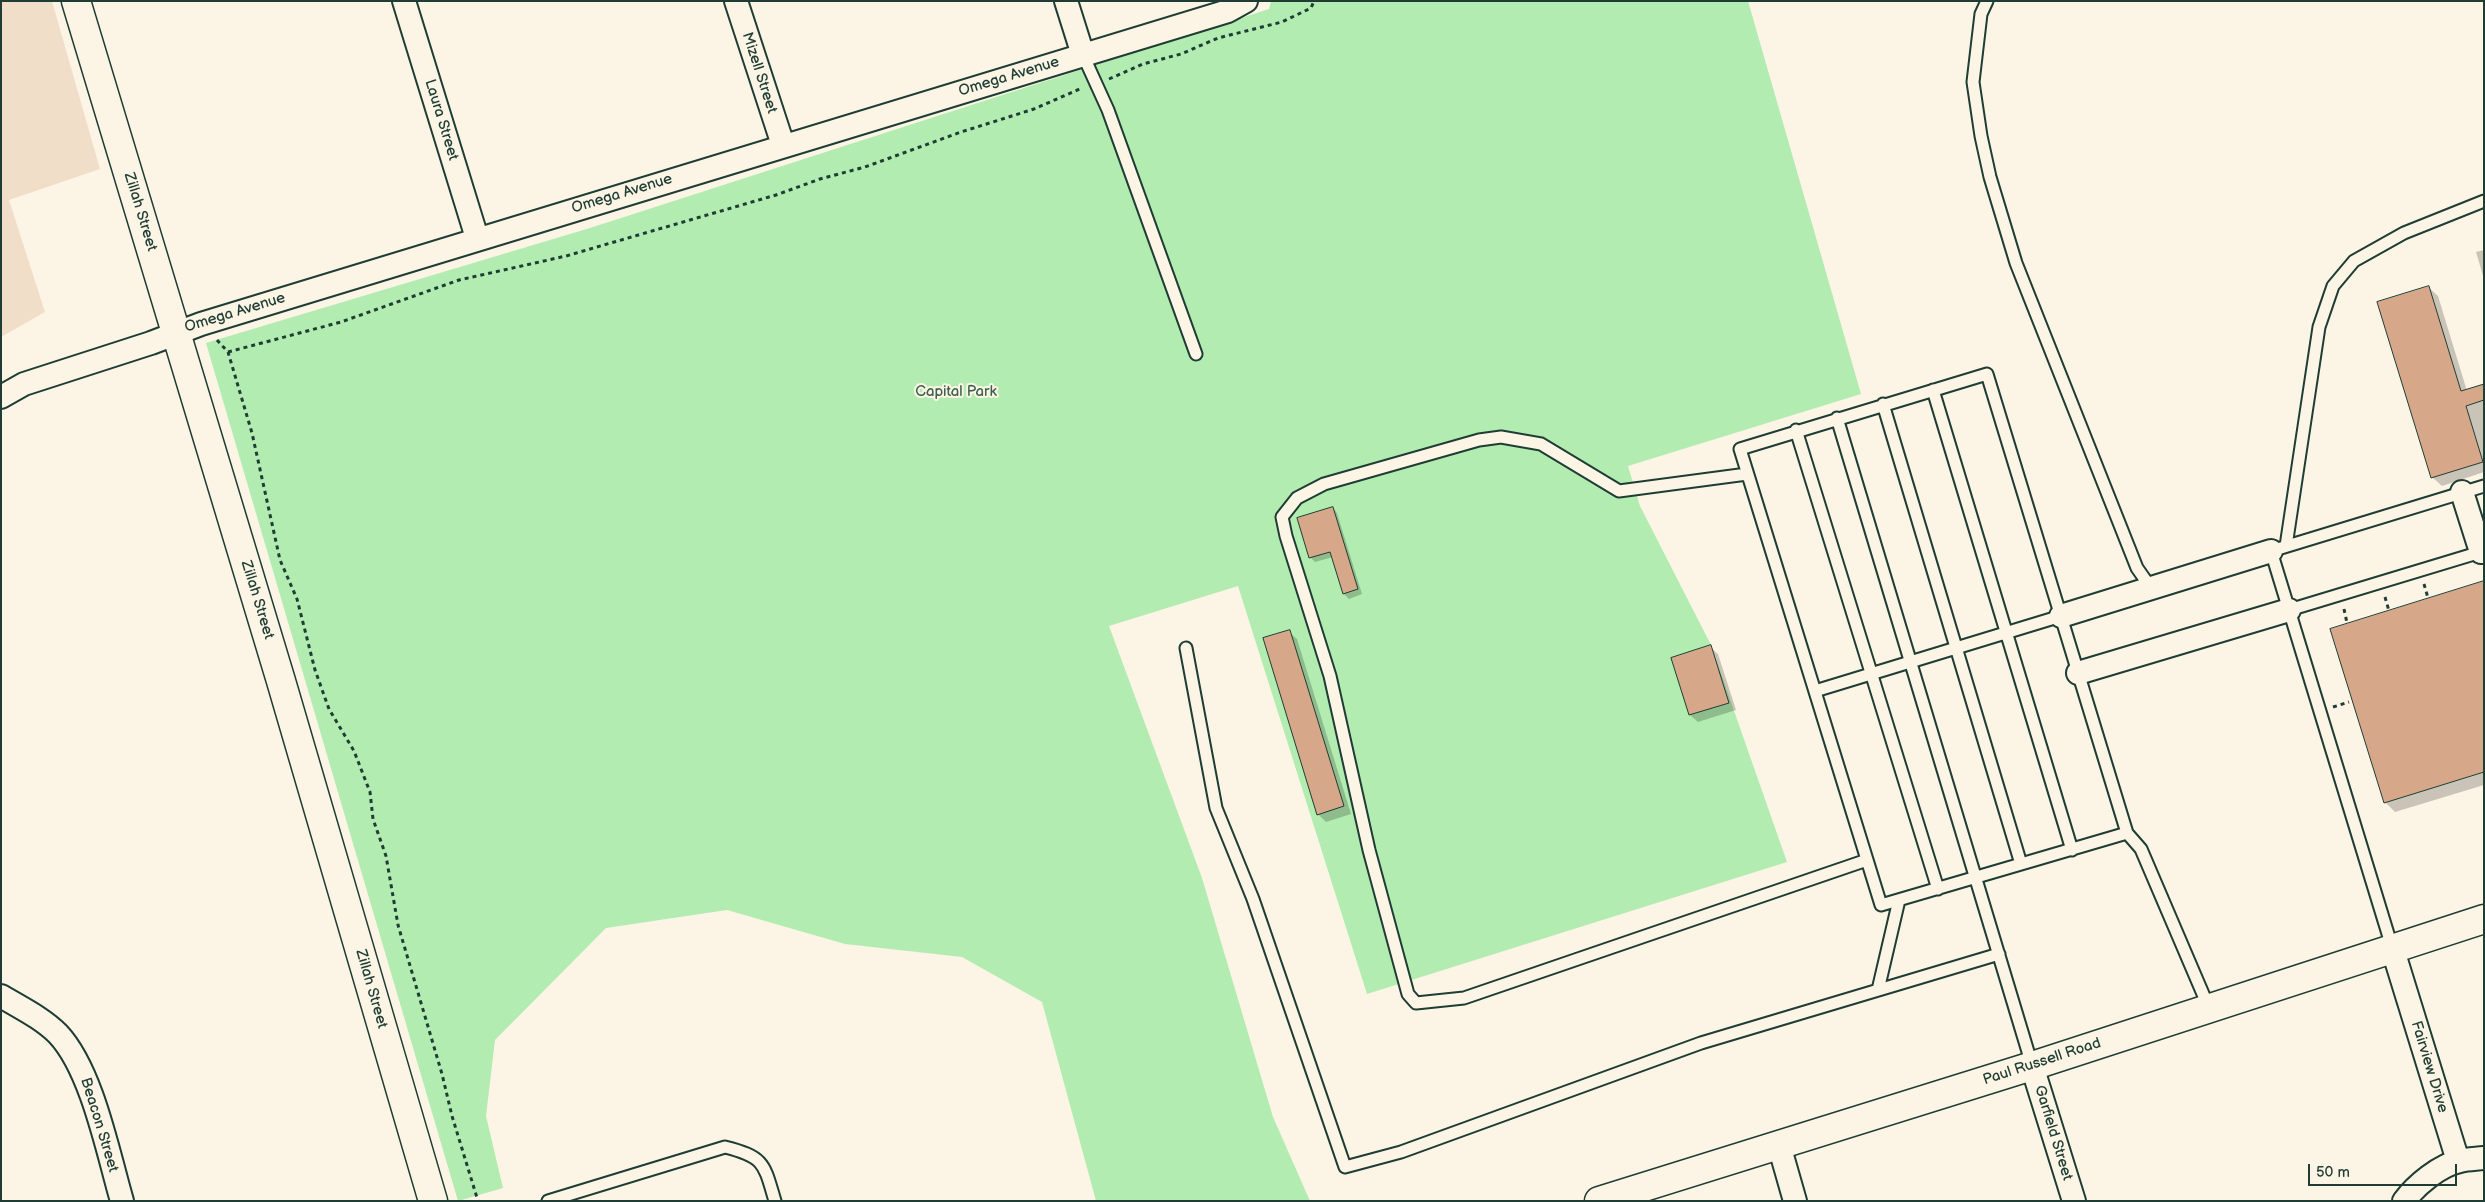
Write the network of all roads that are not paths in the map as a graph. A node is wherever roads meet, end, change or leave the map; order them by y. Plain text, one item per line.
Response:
1 (76, 1) edge
2 (404, 1) edge
3 (736, 1) edge
4 (1066, 1) edge
5 (1246, 1) edge
6 (1987, 1) edge
7 (1083, 55) junction
8 (783, 146) junction
9 (2484, 201) edge
10 (477, 238) junction
11 (176, 332) junction
12 (1196, 354) dead end
13 (1933, 390) junction
14 (1, 397) edge
15 (1883, 404) junction
16 (1837, 418) junction
17 (1796, 430) junction
18 (1748, 474) junction
19 (2484, 486) edge
20 (2462, 492) junction
21 (2279, 549) junction
22 (2483, 552) edge
23 (2151, 588) junction
24 (2289, 610) junction
25 (2061, 616) junction
26 (2006, 632) junction
27 (1186, 648) dead end
28 (1956, 648) junction
29 (1912, 662) junction
30 (2078, 673) junction
31 (1872, 674) junction
32 (1815, 691) junction
33 (2127, 833) junction
34 (2072, 850) junction
35 (1867, 860) junction
36 (2021, 864) junction
37 (1976, 877) junction
38 (1938, 889) junction
39 (1899, 900) junction
40 (2484, 919) edge
41 (2392, 947) junction
42 (1999, 954) junction
43 (1878, 990) junction
44 (1, 996) edge
45 (2210, 1009) junction
46 (2032, 1066) junction
47 (1779, 1145) junction
48 (2484, 1158) edge
49 (2458, 1161) junction
50 (570, 1198) edge
51 (122, 1201) edge
52 (433, 1201) edge
53 (548, 1201) edge
54 (775, 1201) edge
55 (1599, 1201) edge
56 (1796, 1201) edge
57 (2074, 1201) edge
58 (2404, 1201) edge

1 - 11 street, Zillah Street
2 - 10 street, Laura Street
3 - 8 street, Mizell Street
4 - 7 street
5 - 7 street, Omega Avenue
6 - 23 lane
7 - 8 street, Omega Avenue
7 - 12 lane
8 - 10 street, Omega Avenue
9 - 21 lane
10 - 11 street, Omega Avenue
11 - 14 street, Omega Avenue
11 - 52 street, Zillah Street
13 - 15 lane
13 - 25 lane
13 - 26 lane
15 - 16 lane
15 - 28 lane
16 - 17 lane
16 - 29 lane
17 - 18 lane
17 - 31 lane
18 - 32 lane
18 - 35 lane
19 - 20 lane
20 - 21 lane
20 - 22 street
21 - 23 street
21 - 24 lane
22 - 24 lane
23 - 25 street
24 - 30 street
24 - 41 lane
25 - 26 lane
25 - 30 lane
26 - 28 lane
26 - 34 lane
27 - 43 lane
28 - 29 lane
28 - 36 lane
29 - 31 lane
29 - 37 lane
30 - 33 lane
31 - 32 lane
31 - 38 lane
32 - 35 lane
33 - 34 lane
33 - 45 lane
34 - 36 lane
35 - 39 lane
36 - 37 lane
37 - 38 lane
37 - 42 lane
38 - 39 lane
39 - 43 lane
40 - 41 street, Paul Russell Road
41 - 45 street, Paul Russell Road
41 - 49 street, Fairview Drive
42 - 43 lane
42 - 46 lane
44 - 51 street, Beacon Street
45 - 46 street, Paul Russell Road
46 - 47 street, Paul Russell Road
46 - 57 street, Garfield Street
47 - 55 street, Paul Russell Road
47 - 56 street
48 - 49 street
49 - 58 street
50 - 53 lane
50 - 54 lane

